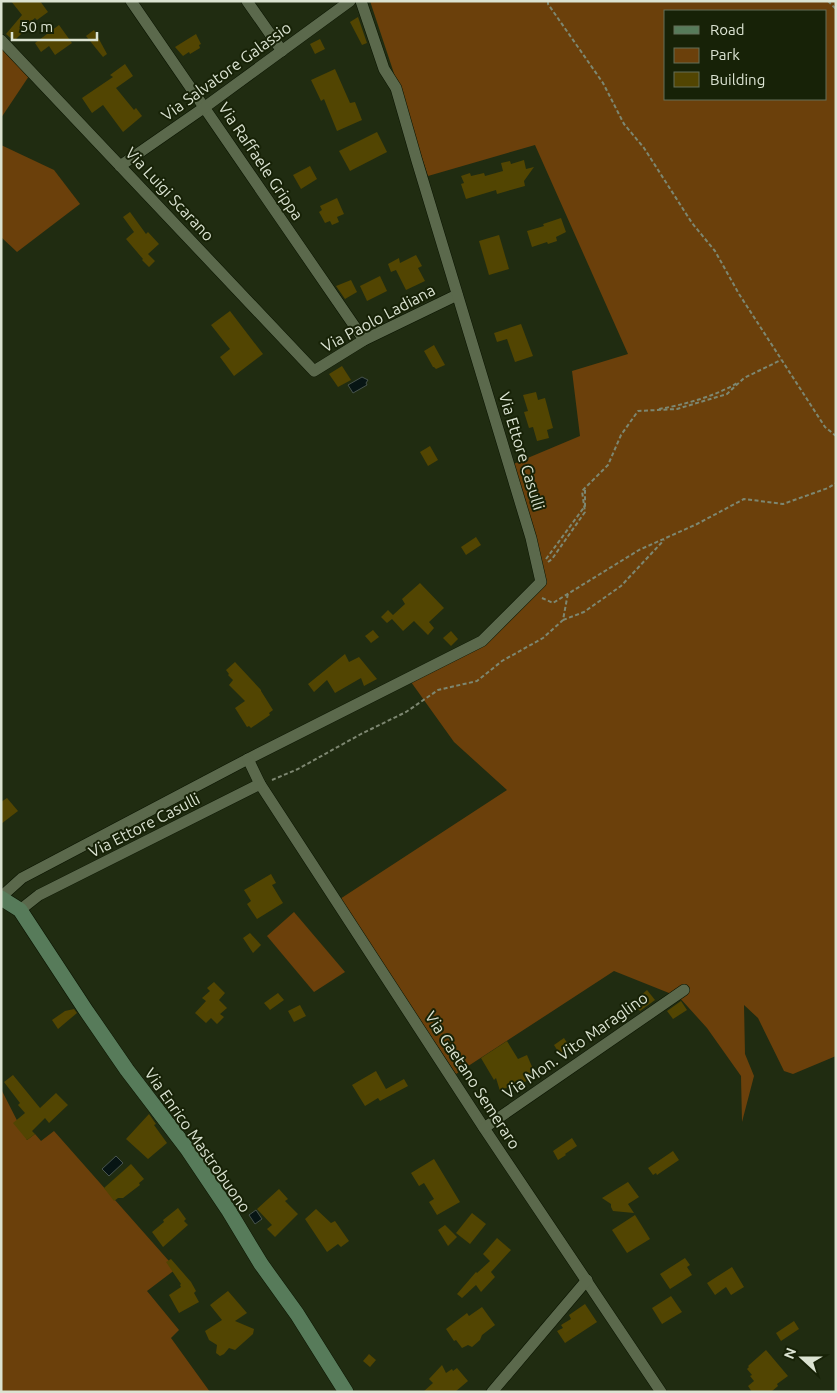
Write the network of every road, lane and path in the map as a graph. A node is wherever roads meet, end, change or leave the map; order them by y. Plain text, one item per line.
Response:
1 (131, 1) edge
2 (247, 1) edge
3 (350, 1) edge
4 (361, 1) edge
5 (548, 1) edge
6 (828, 1) edge
7 (836, 9) edge
8 (1, 40) edge
9 (282, 51) junction
10 (204, 107) junction
11 (120, 166) junction
12 (458, 294) junction
13 (364, 340) junction
14 (781, 360) junction
15 (314, 371) joint
16 (836, 436) edge
17 (836, 483) edge
18 (666, 538) junction
19 (538, 570) junction
20 (531, 593) junction
21 (568, 593) junction
22 (563, 620) junction
23 (248, 759) junction
24 (260, 784) junction
25 (1, 897) edge
26 (20, 910) junction
27 (684, 990) dead end
28 (484, 1128) junction
29 (587, 1280) junction
30 (346, 1392) edge
31 (492, 1392) edge
32 (661, 1392) edge

1 - 10 street, Via Raffaele Grippa
2 - 9 street
3 - 9 street, Via Salvatore Galassio
4 - 12 street, Via Ettore Casulli
5 - 14 path
6 - 7 path
8 - 11 street, Via Luigi Scarano
9 - 10 street, Via Salvatore Galassio
10 - 11 street, Via Salvatore Galassio
10 - 13 street, Via Raffaele Grippa
11 - 15 street, Via Luigi Scarano
12 - 13 street, Via Paolo Ladiana
12 - 19 street, Via Ettore Casulli
13 - 15 street, Via Paolo Ladiana
14 - 16 path
14 - 19 path
17 - 18 path
18 - 21 path
18 - 22 path
19 - 20 street, Via Ettore Casulli
20 - 21 path
20 - 23 street, Via Ettore Casulli
21 - 22 path
22 - 24 path
23 - 24 street
23 - 25 street, Via Ettore Casulli
24 - 26 street, Via Ettore Casulli
24 - 28 street, Via Gaetano Semeraro
25 - 26 street
26 - 30 street, Via Enrico Mastrobuono
27 - 28 street, Via Mon. Vito Maraglino
28 - 29 street, Via Gaetano Semeraro
29 - 31 street
29 - 32 street, Via Gaetano Semeraro

